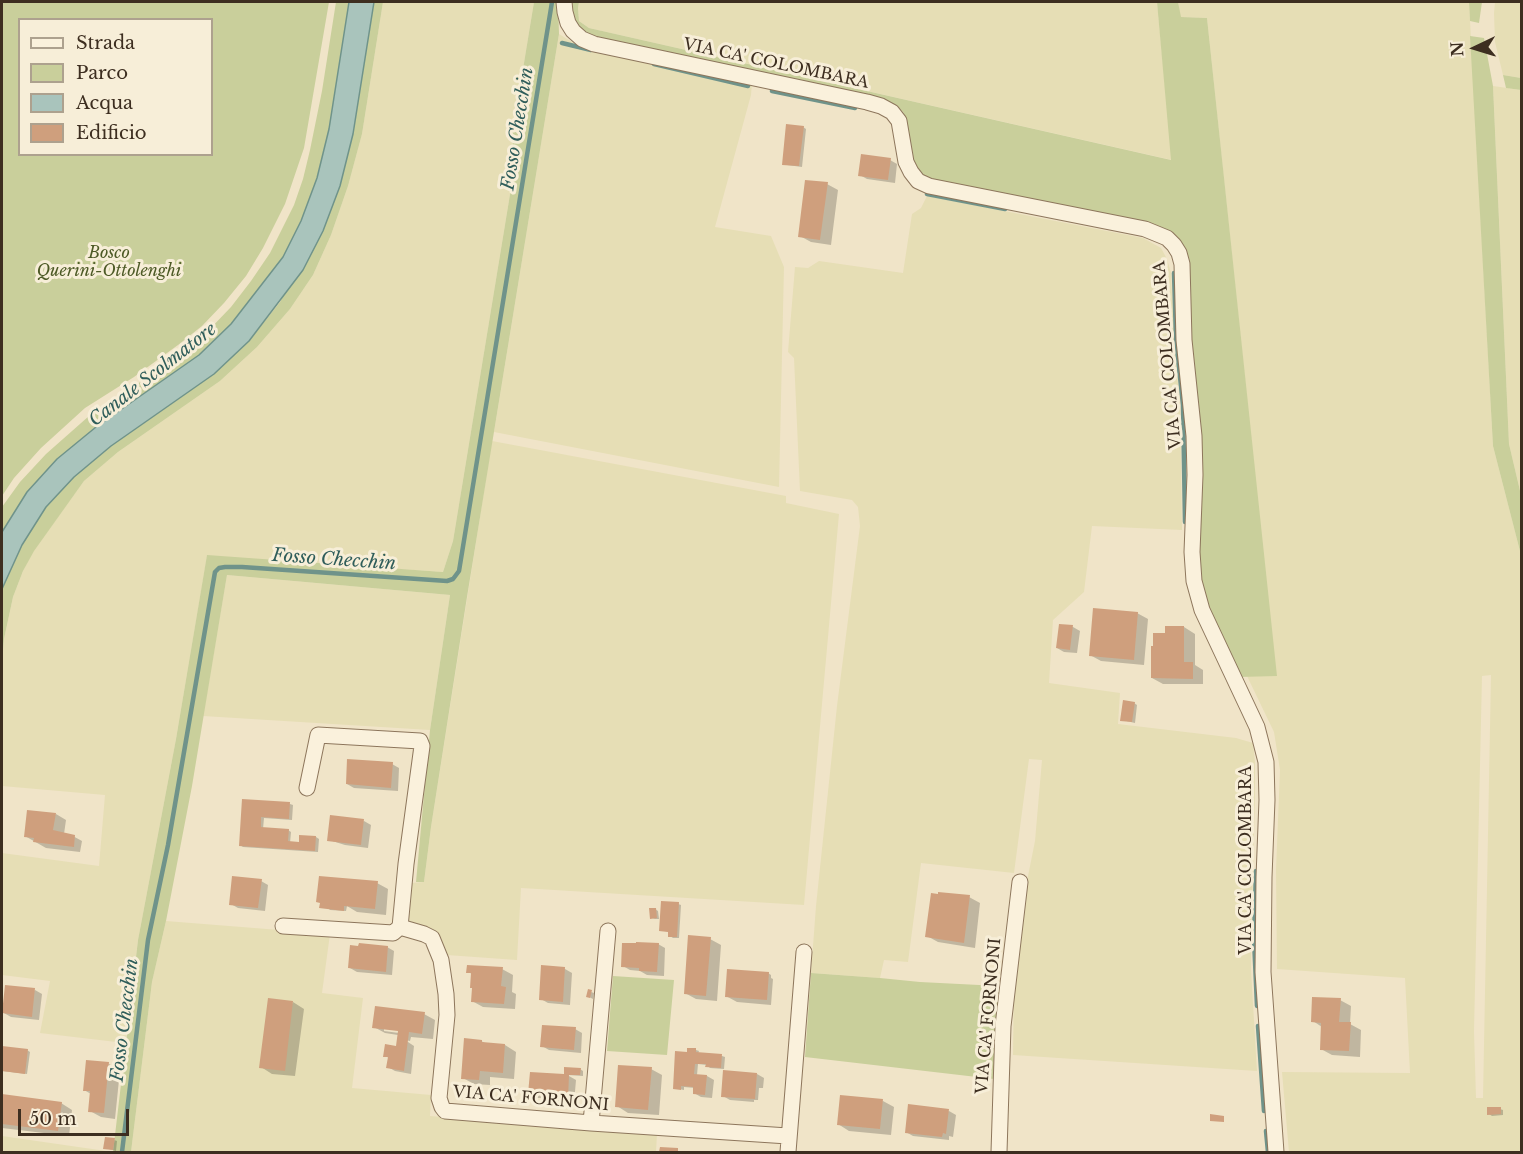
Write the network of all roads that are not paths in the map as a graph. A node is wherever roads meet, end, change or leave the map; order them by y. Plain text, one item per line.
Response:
1 (564, 2) edge
2 (306, 788) dead end
3 (1020, 882) dead end
4 (283, 926) dead end
5 (400, 927) junction
6 (608, 931) dead end
7 (804, 952) dead end
8 (591, 1123) junction
9 (789, 1136) junction
10 (788, 1152) edge
11 (999, 1152) edge
12 (1276, 1152) edge

1 - 12 street, VIA CA' COLOMBARA
2 - 5 street
3 - 11 street, VIA CA' FORNONI
4 - 5 street, VIA CA' FORNONI
5 - 8 street, VIA CA' FORNONI
6 - 8 street
7 - 9 street
8 - 9 street, VIA CA' FORNONI
9 - 10 street

